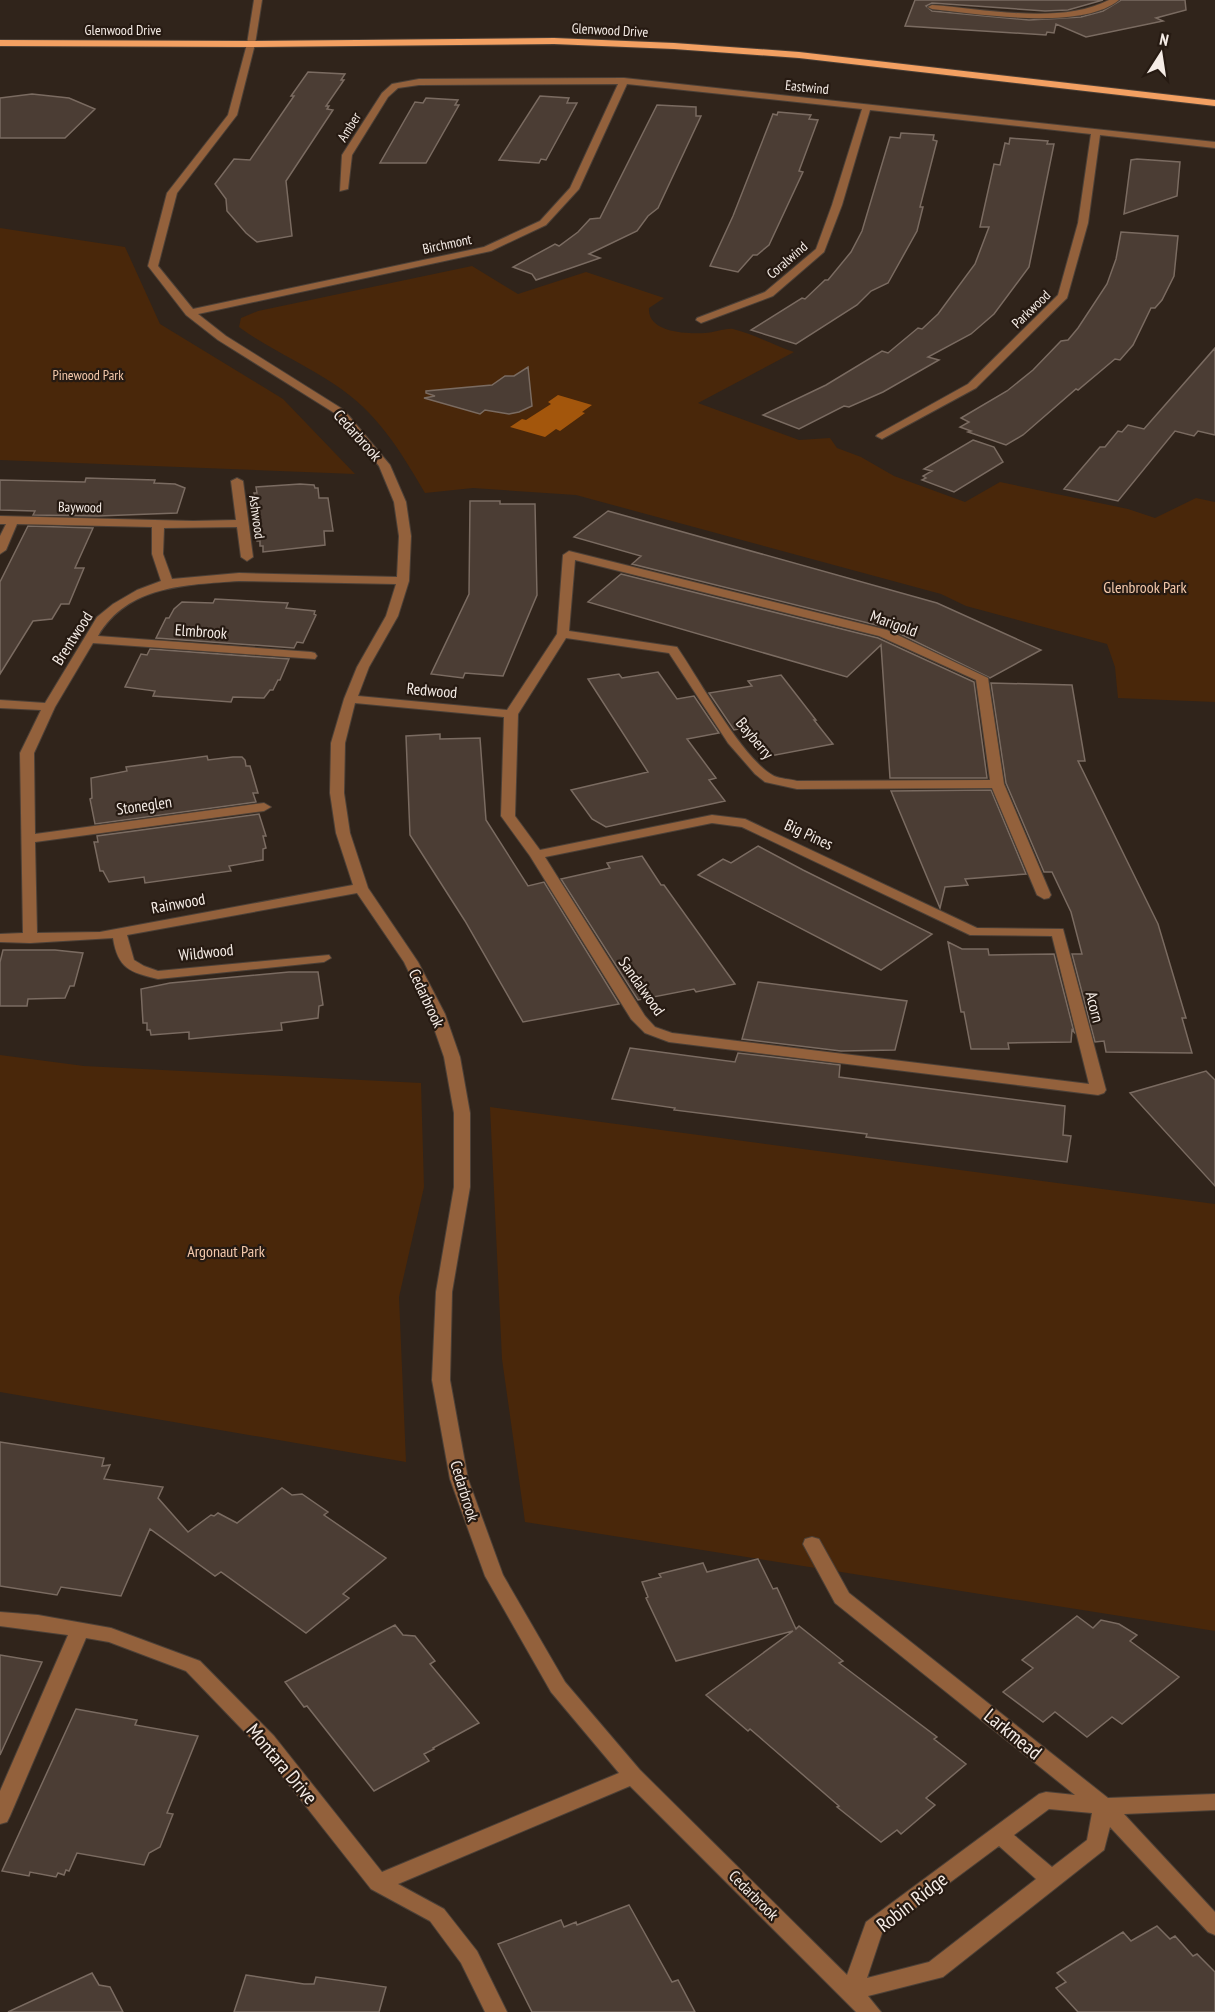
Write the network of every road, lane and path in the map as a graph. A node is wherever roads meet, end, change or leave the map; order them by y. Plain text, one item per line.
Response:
1 (258, 0) edge
2 (1115, 0) edge
3 (932, 7) dead end
4 (0, 43) edge
5 (251, 44) junction
6 (624, 81) junction
7 (395, 86) joint
8 (1215, 104) edge
9 (867, 107) junction
10 (1096, 132) junction
11 (1215, 145) edge
12 (343, 189) dead end
13 (190, 313) junction
14 (701, 320) dead end
15 (882, 436) dead end
16 (237, 481) dead end
17 (0, 520) edge
18 (13, 520) junction
19 (159, 524) junction
20 (243, 524) junction
21 (0, 550) edge
22 (248, 557) dead end
23 (403, 581) junction
24 (168, 583) junction
25 (563, 634) junction
26 (88, 639) junction
27 (312, 656) dead end
28 (350, 699) junction
29 (0, 704) edge
30 (49, 707) junction
31 (511, 714) junction
32 (997, 784) junction
33 (264, 807) dead end
34 (28, 839) junction
35 (536, 855) junction
36 (361, 888) junction
37 (1044, 895) dead end
38 (119, 931) junction
39 (1058, 932) joint
40 (0, 938) edge
41 (30, 939) junction
42 (324, 958) dead end
43 (1098, 1090) joint
44 (812, 1544) dead end
45 (0, 1619) edge
46 (80, 1629) junction
47 (633, 1776) junction
48 (1215, 1802) edge
49 (1104, 1806) junction
50 (0, 1816) edge
51 (1000, 1835) junction
52 (1052, 1880) junction
53 (378, 1883) junction
54 (1215, 1926) edge
55 (852, 1991) junction
56 (496, 2012) edge
57 (870, 2012) edge

1 - 5 street, Cedarbrook
2 - 3 street
4 - 5 main road, Glenwood Drive
5 - 8 main road, Glenwood Drive
5 - 13 street, Cedarbrook
6 - 7 street, Eastwind
6 - 9 street, Eastwind
6 - 13 street, Birchmont
7 - 12 street, Amber
9 - 10 street, Eastwind
9 - 14 street, Coralwind
10 - 11 street, Eastwind
10 - 15 street, Parkwood
13 - 23 street, Cedarbrook
16 - 20 street, Ashwood
17 - 18 street, Baywood
18 - 19 street, Baywood
18 - 21 street
19 - 20 street, Baywood
19 - 24 street
20 - 22 street, Ashwood
23 - 24 street, Brentwood
23 - 28 street, Cedarbrook
24 - 26 street, Brentwood
25 - 31 street
25 - 32 street, Bayberry
25 - 32 street, Marigold
26 - 27 street, Elmbrook
26 - 30 street, Brentwood
28 - 31 street, Redwood
28 - 36 street, Cedarbrook
29 - 30 street
30 - 34 street, Brentwood
31 - 35 street, Sandalwood
32 - 37 street, Marigold
33 - 34 street, Stoneglen
34 - 41 street, Brentwood
35 - 39 street, Big Pines
35 - 43 street, Sandalwood
36 - 38 street, Rainwood
36 - 47 street, Cedarbrook
38 - 41 street, Rainwood
38 - 42 street, Wildwood
39 - 43 street, Acorn
40 - 41 street, Rainwood
44 - 49 street, Larkmead
45 - 46 street, Montara Drive
46 - 50 street
46 - 53 street, Montara Drive
47 - 53 street
47 - 55 street, Cedarbrook
48 - 49 street, Robin Ridge
49 - 51 street, Robin Ridge
49 - 52 street
49 - 54 street, Larkmead
51 - 52 street
51 - 55 street, Robin Ridge
52 - 55 street
53 - 56 street, Montara Drive
55 - 57 street, Cedarbrook

